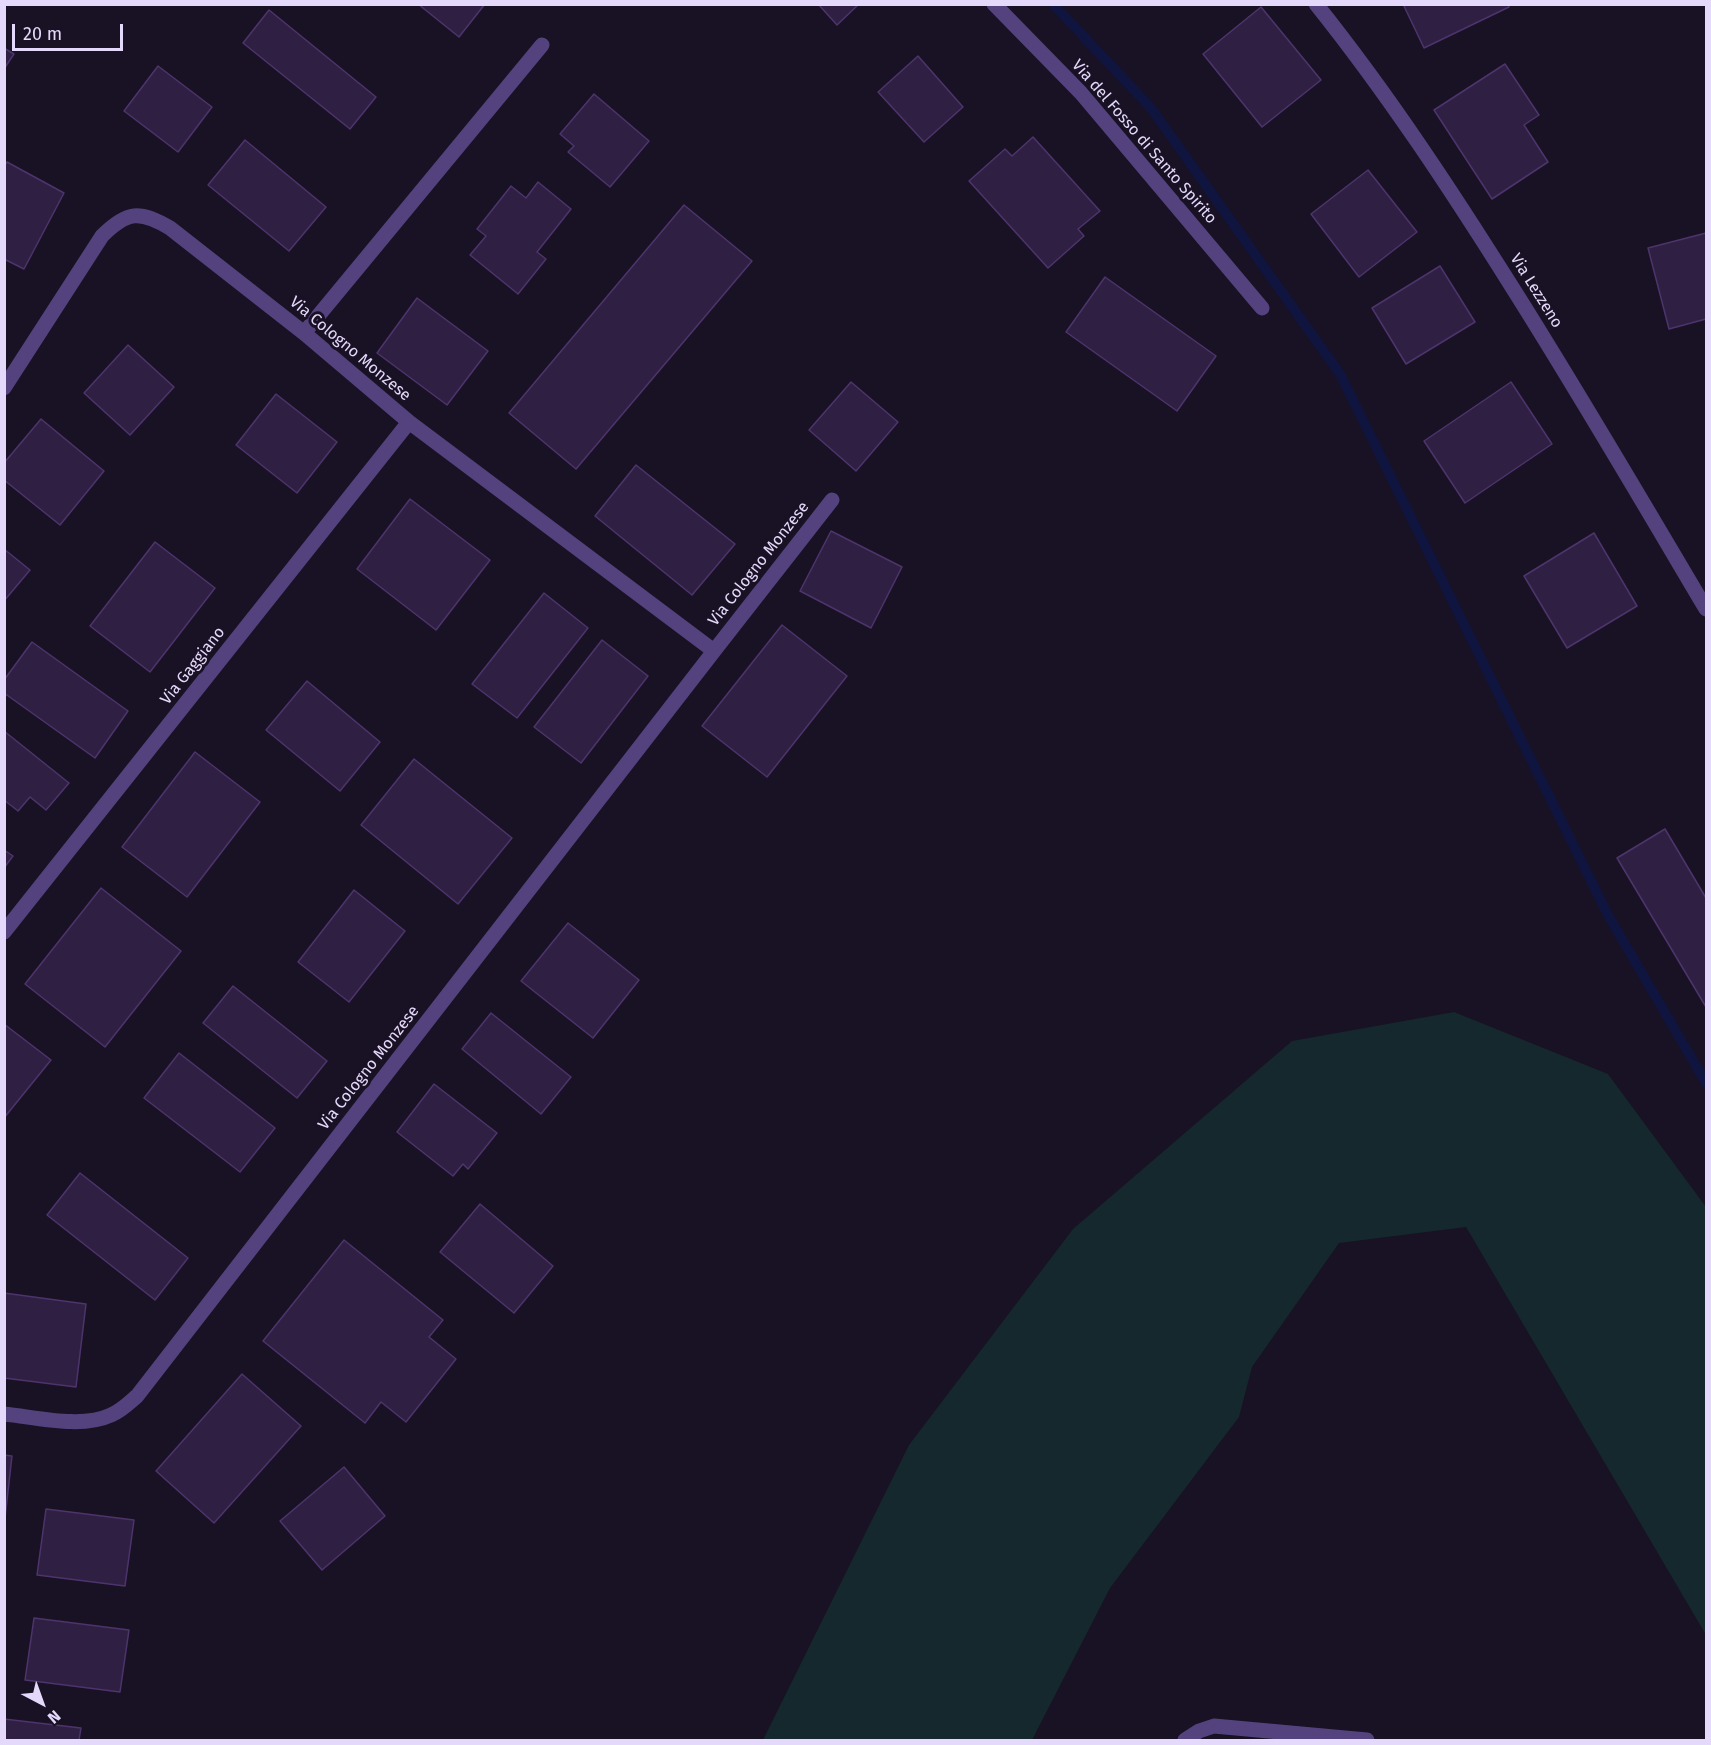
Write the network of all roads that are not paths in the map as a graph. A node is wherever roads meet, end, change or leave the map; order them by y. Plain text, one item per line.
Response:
1 (994, 4) edge
2 (1316, 4) edge
3 (542, 45) dead end
4 (1262, 308) dead end
5 (304, 333) junction
6 (4, 388) edge
7 (409, 422) junction
8 (832, 500) dead end
9 (1707, 609) edge
10 (714, 651) junction
11 (4, 932) edge
12 (4, 1414) edge
13 (1323, 1738) edge
14 (1185, 1740) edge
15 (1367, 1740) edge

1 - 4 street, Via del Fosso di Santo Spirito
2 - 9 street, Via Lezzeno
3 - 5 street
5 - 6 street, Via Cologno Monzese
5 - 7 street, Via Cologno Monzese
7 - 10 street, Via Cologno Monzese
7 - 11 street, Via Gaggiano
8 - 10 street, Via Cologno Monzese
10 - 12 street, Via Cologno Monzese
13 - 14 street
13 - 15 street

